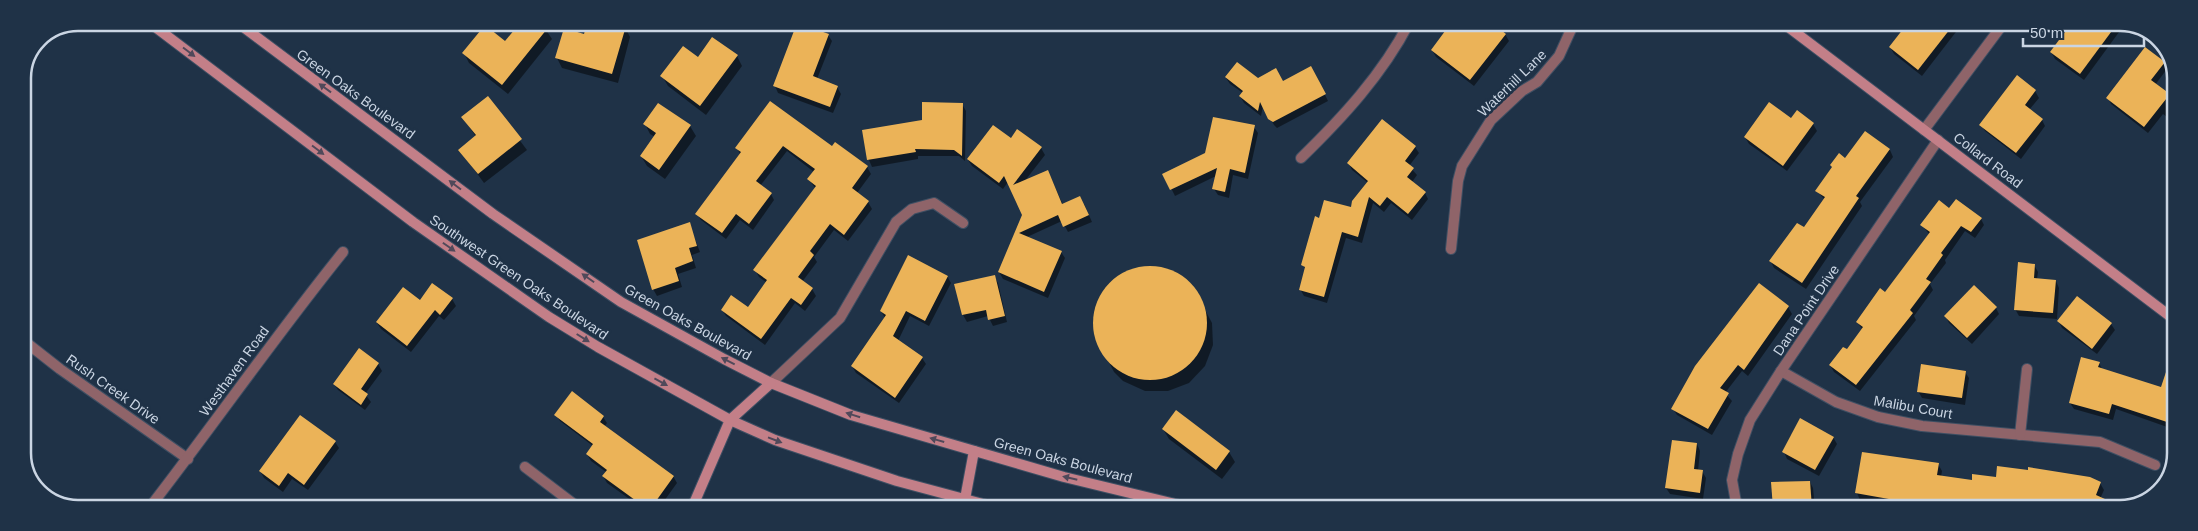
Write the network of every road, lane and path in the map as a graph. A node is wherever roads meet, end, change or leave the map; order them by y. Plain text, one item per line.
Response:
1 (162, 31) edge
2 (249, 31) edge
3 (1404, 31) edge
4 (1571, 31) edge
5 (1792, 31) edge
6 (1998, 31) edge
7 (1924, 130) junction
8 (1938, 140) junction
9 (1301, 158) dead end
10 (963, 223) dead end
11 (1451, 248) dead end
12 (343, 252) dead end
13 (2167, 314) edge
14 (31, 346) edge
15 (2027, 369) dead end
16 (1781, 371) junction
17 (771, 383) junction
18 (730, 420) junction
19 (2020, 435) junction
20 (974, 451) junction
21 (188, 459) junction
22 (2154, 465) dead end
23 (525, 467) dead end
24 (965, 498) junction
25 (156, 500) edge
26 (568, 500) edge
27 (695, 500) edge
28 (972, 500) edge
29 (1159, 500) edge
30 (1736, 500) edge

1 -> 18 main road, Southwest Green Oaks Boulevard
17 -> 2 main road, Green Oaks Boulevard
3 - 9 street
4 - 11 street, Waterhill Lane
5 - 7 main road, Collard Road
6 - 7 street
7 - 8 main road, Collard Road
8 - 13 main road, Collard Road
8 - 16 street, Dana Point Drive
10 - 17 street
12 - 21 street, Westhaven Road
14 - 21 street, Rush Creek Drive
15 - 19 street
16 - 19 street, Malibu Court
16 - 30 street, Dana Point Drive
17 - 18 main road
20 -> 17 main road, Green Oaks Boulevard
18 -> 24 main road, Southwest Green Oaks Boulevard
18 - 27 main road
19 - 22 street, Malibu Court
20 - 24 main road
29 -> 20 main road, Green Oaks Boulevard
21 - 25 street, Westhaven Road
23 - 26 street
24 - 28 main road, Southwest Green Oaks Boulevard

